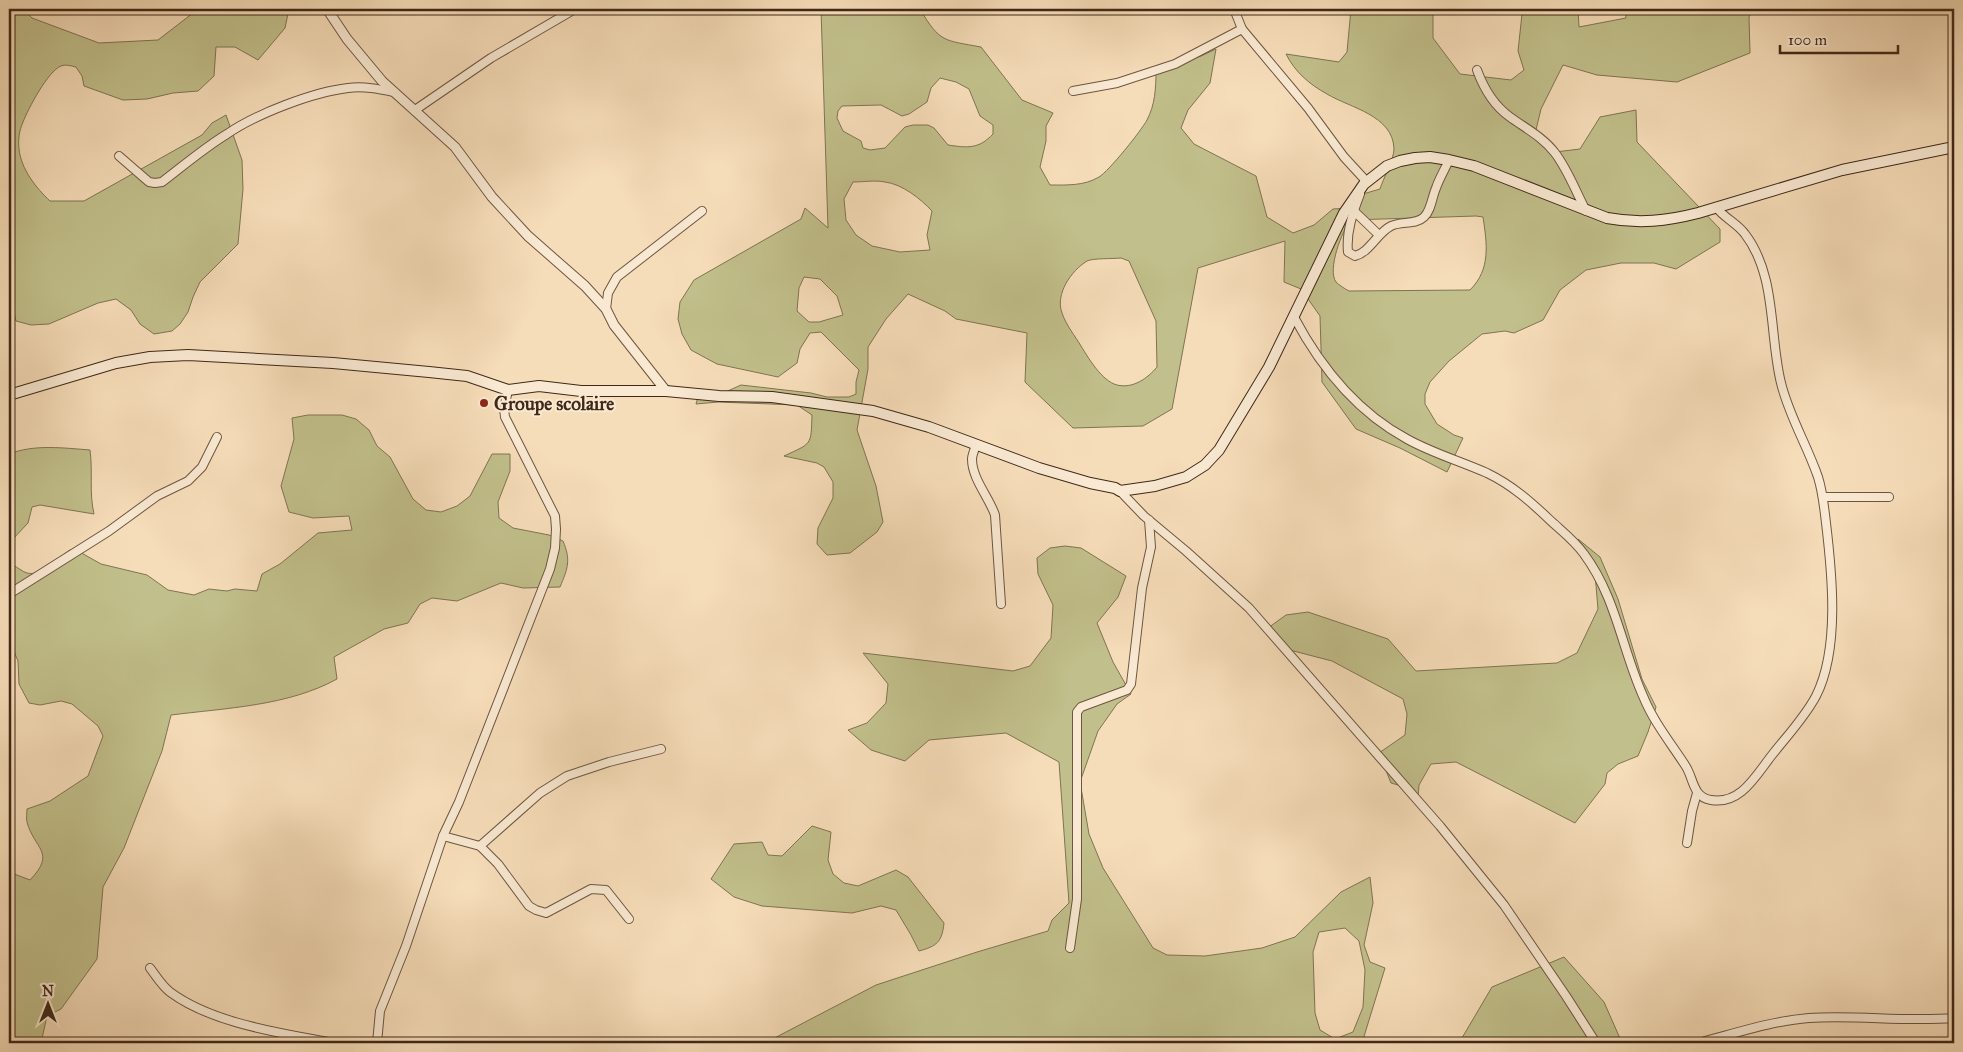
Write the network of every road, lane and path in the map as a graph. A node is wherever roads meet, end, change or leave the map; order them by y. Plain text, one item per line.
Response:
1 (327, 9) edge
2 (575, 9) edge
3 (1234, 9) edge
4 (1242, 29) junction
5 (1477, 70) dead end
6 (1073, 91) dead end
7 (396, 93) junction
8 (415, 110) junction
9 (1954, 147) edge
10 (119, 156) dead end
11 (1450, 160) junction
12 (1365, 183) junction
13 (1716, 207) junction
14 (1354, 211) junction
15 (1586, 211) junction
16 (702, 212) dead end
17 (1379, 235) junction
18 (606, 309) junction
19 (1294, 317) junction
20 (508, 390) junction
21 (666, 391) junction
22 (9, 395) edge
23 (217, 438) dead end
24 (976, 444) junction
25 (1120, 491) junction
26 (1824, 497) junction
27 (1889, 497) dead end
28 (1149, 520) junction
29 (9, 594) edge
30 (1001, 604) dead end
31 (661, 749) dead end
32 (1697, 793) junction
33 (443, 836) junction
34 (1687, 844) dead end
35 (480, 846) junction
36 (630, 919) dead end
37 (1070, 948) dead end
38 (150, 968) dead end
39 (1954, 1018) edge
40 (334, 1043) edge
41 (377, 1043) edge
42 (1596, 1043) edge
43 (1697, 1043) edge

1 - 7 street
2 - 8 street
3 - 4 street
4 - 6 street
4 - 12 street
5 - 15 street
7 - 8 street
7 - 10 street
8 - 18 street
9 - 13 main road
11 - 12 main road
11 - 15 main road
11 - 17 street
12 - 14 street
12 - 19 main road
13 - 15 main road
13 - 26 street
14 - 17 street
14 - 17 street
16 - 18 street
18 - 21 street
19 - 25 main road
19 - 32 street
20 - 21 main road
20 - 22 main road
20 - 33 street
21 - 24 main road
23 - 29 street
24 - 25 main road
24 - 30 street
25 - 28 street
26 - 27 street
26 - 32 street
28 - 37 street
28 - 42 street
31 - 35 street
32 - 34 street
33 - 35 street
33 - 41 street
35 - 36 street
38 - 40 street
39 - 43 street

